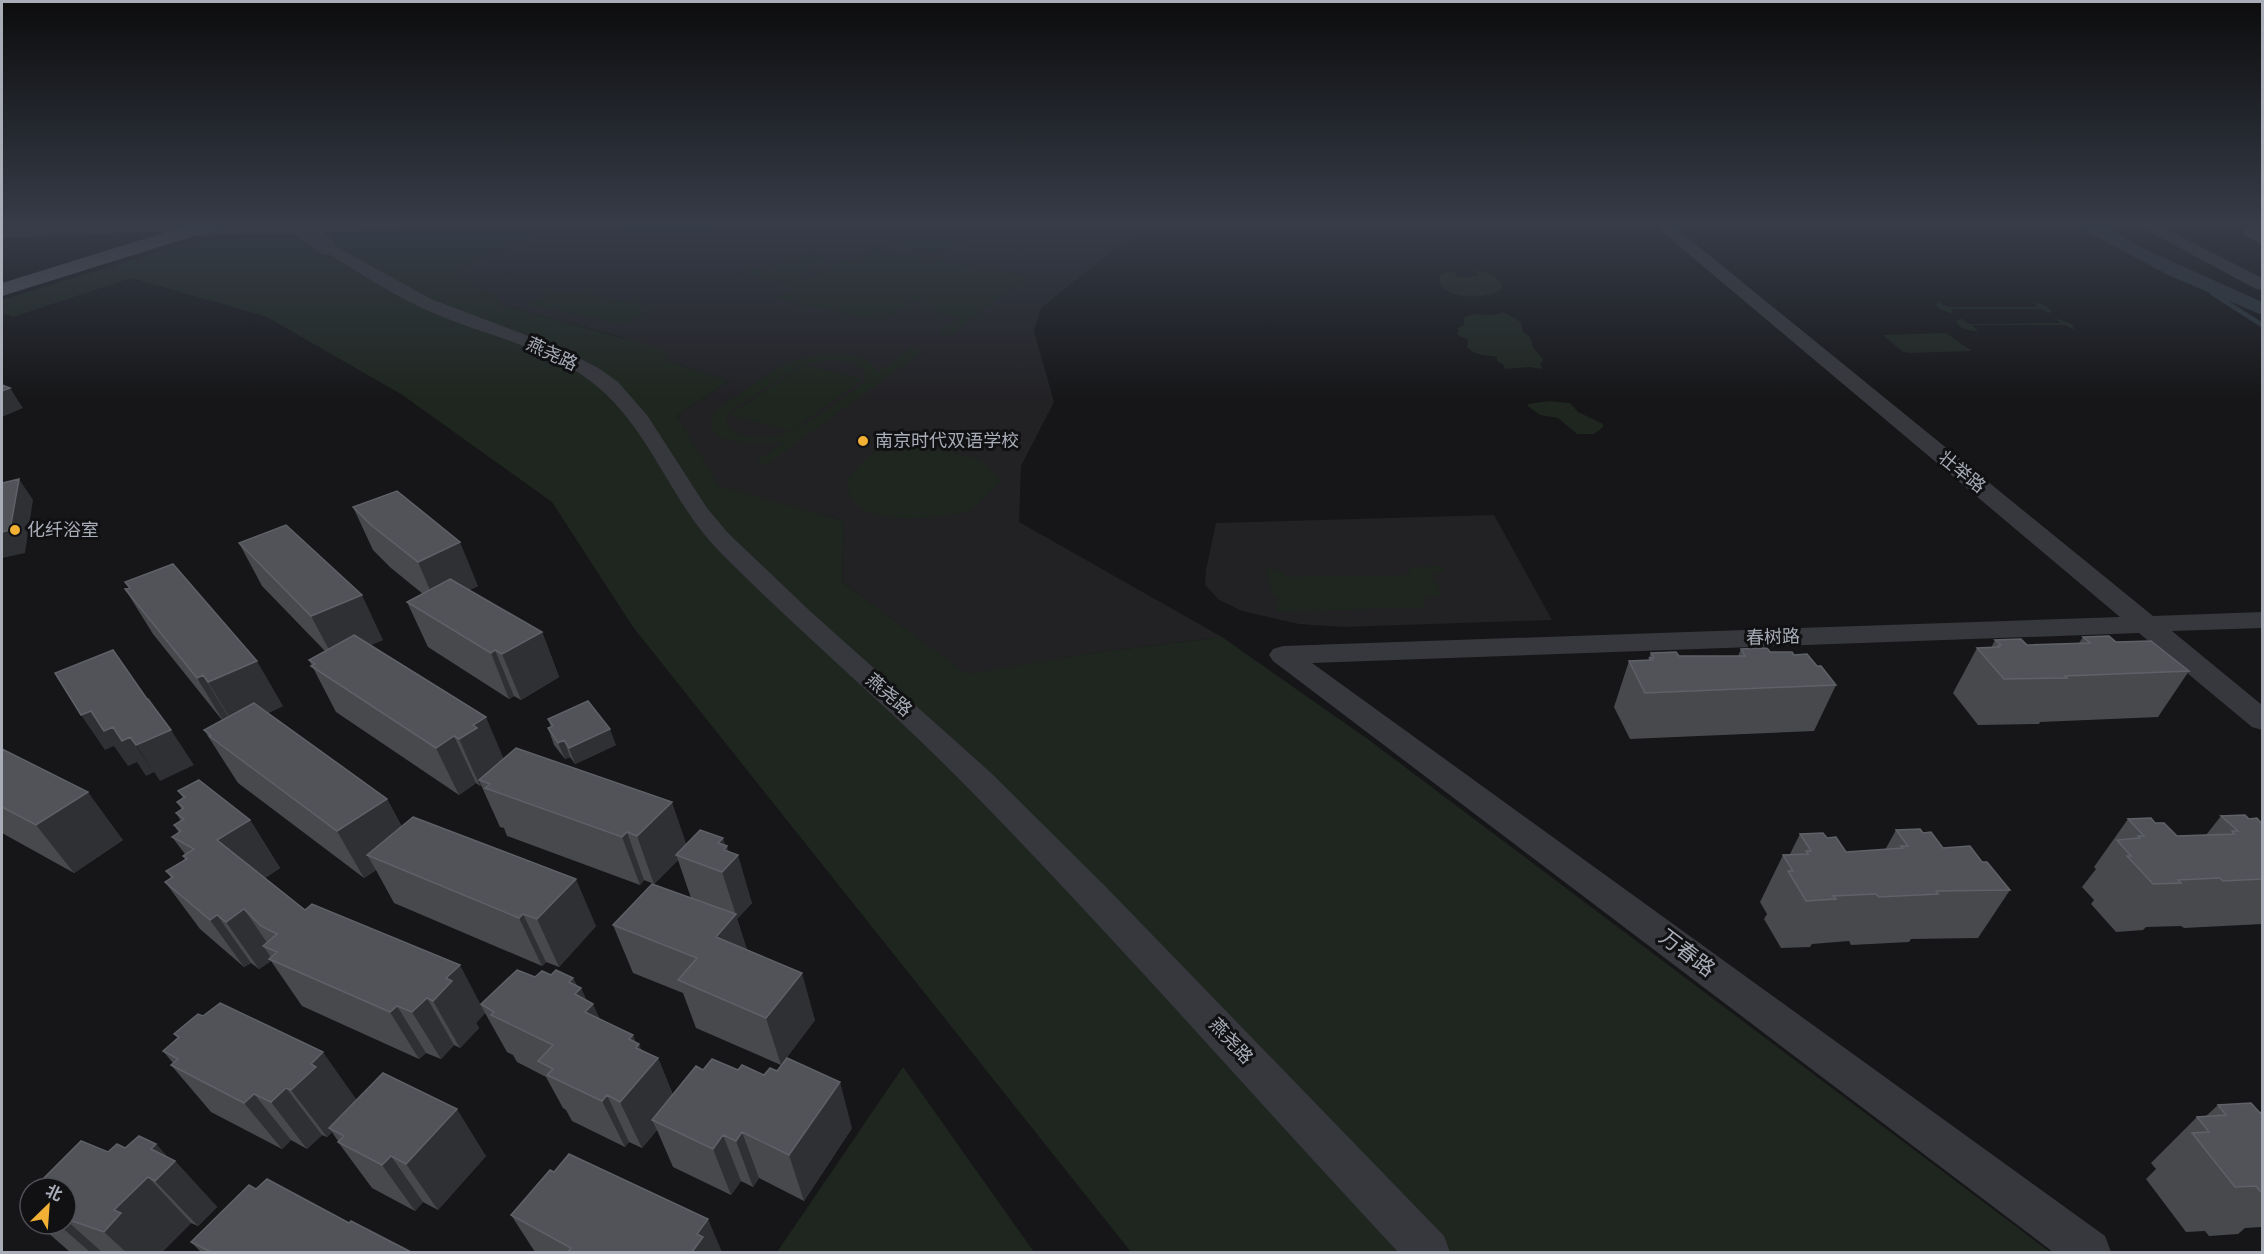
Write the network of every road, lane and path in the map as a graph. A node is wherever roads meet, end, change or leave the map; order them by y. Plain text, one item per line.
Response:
1 (23, 283) edge
2 (389, 283) edge
3 (1732, 283) edge
4 (2, 290) edge
5 (2262, 620) edge
6 (2146, 623) junction
7 (1283, 655) joint
8 (2262, 720) edge
9 (1428, 1252) edge
10 (2089, 1252) edge

1 - 4 main road
2 - 9 street, 燕尧路, bridge
3 - 6 street, 壮举路
5 - 6 street, 春树路
6 - 7 street, 春树路
6 - 8 street, 壮举路
7 - 10 street, 万春路

